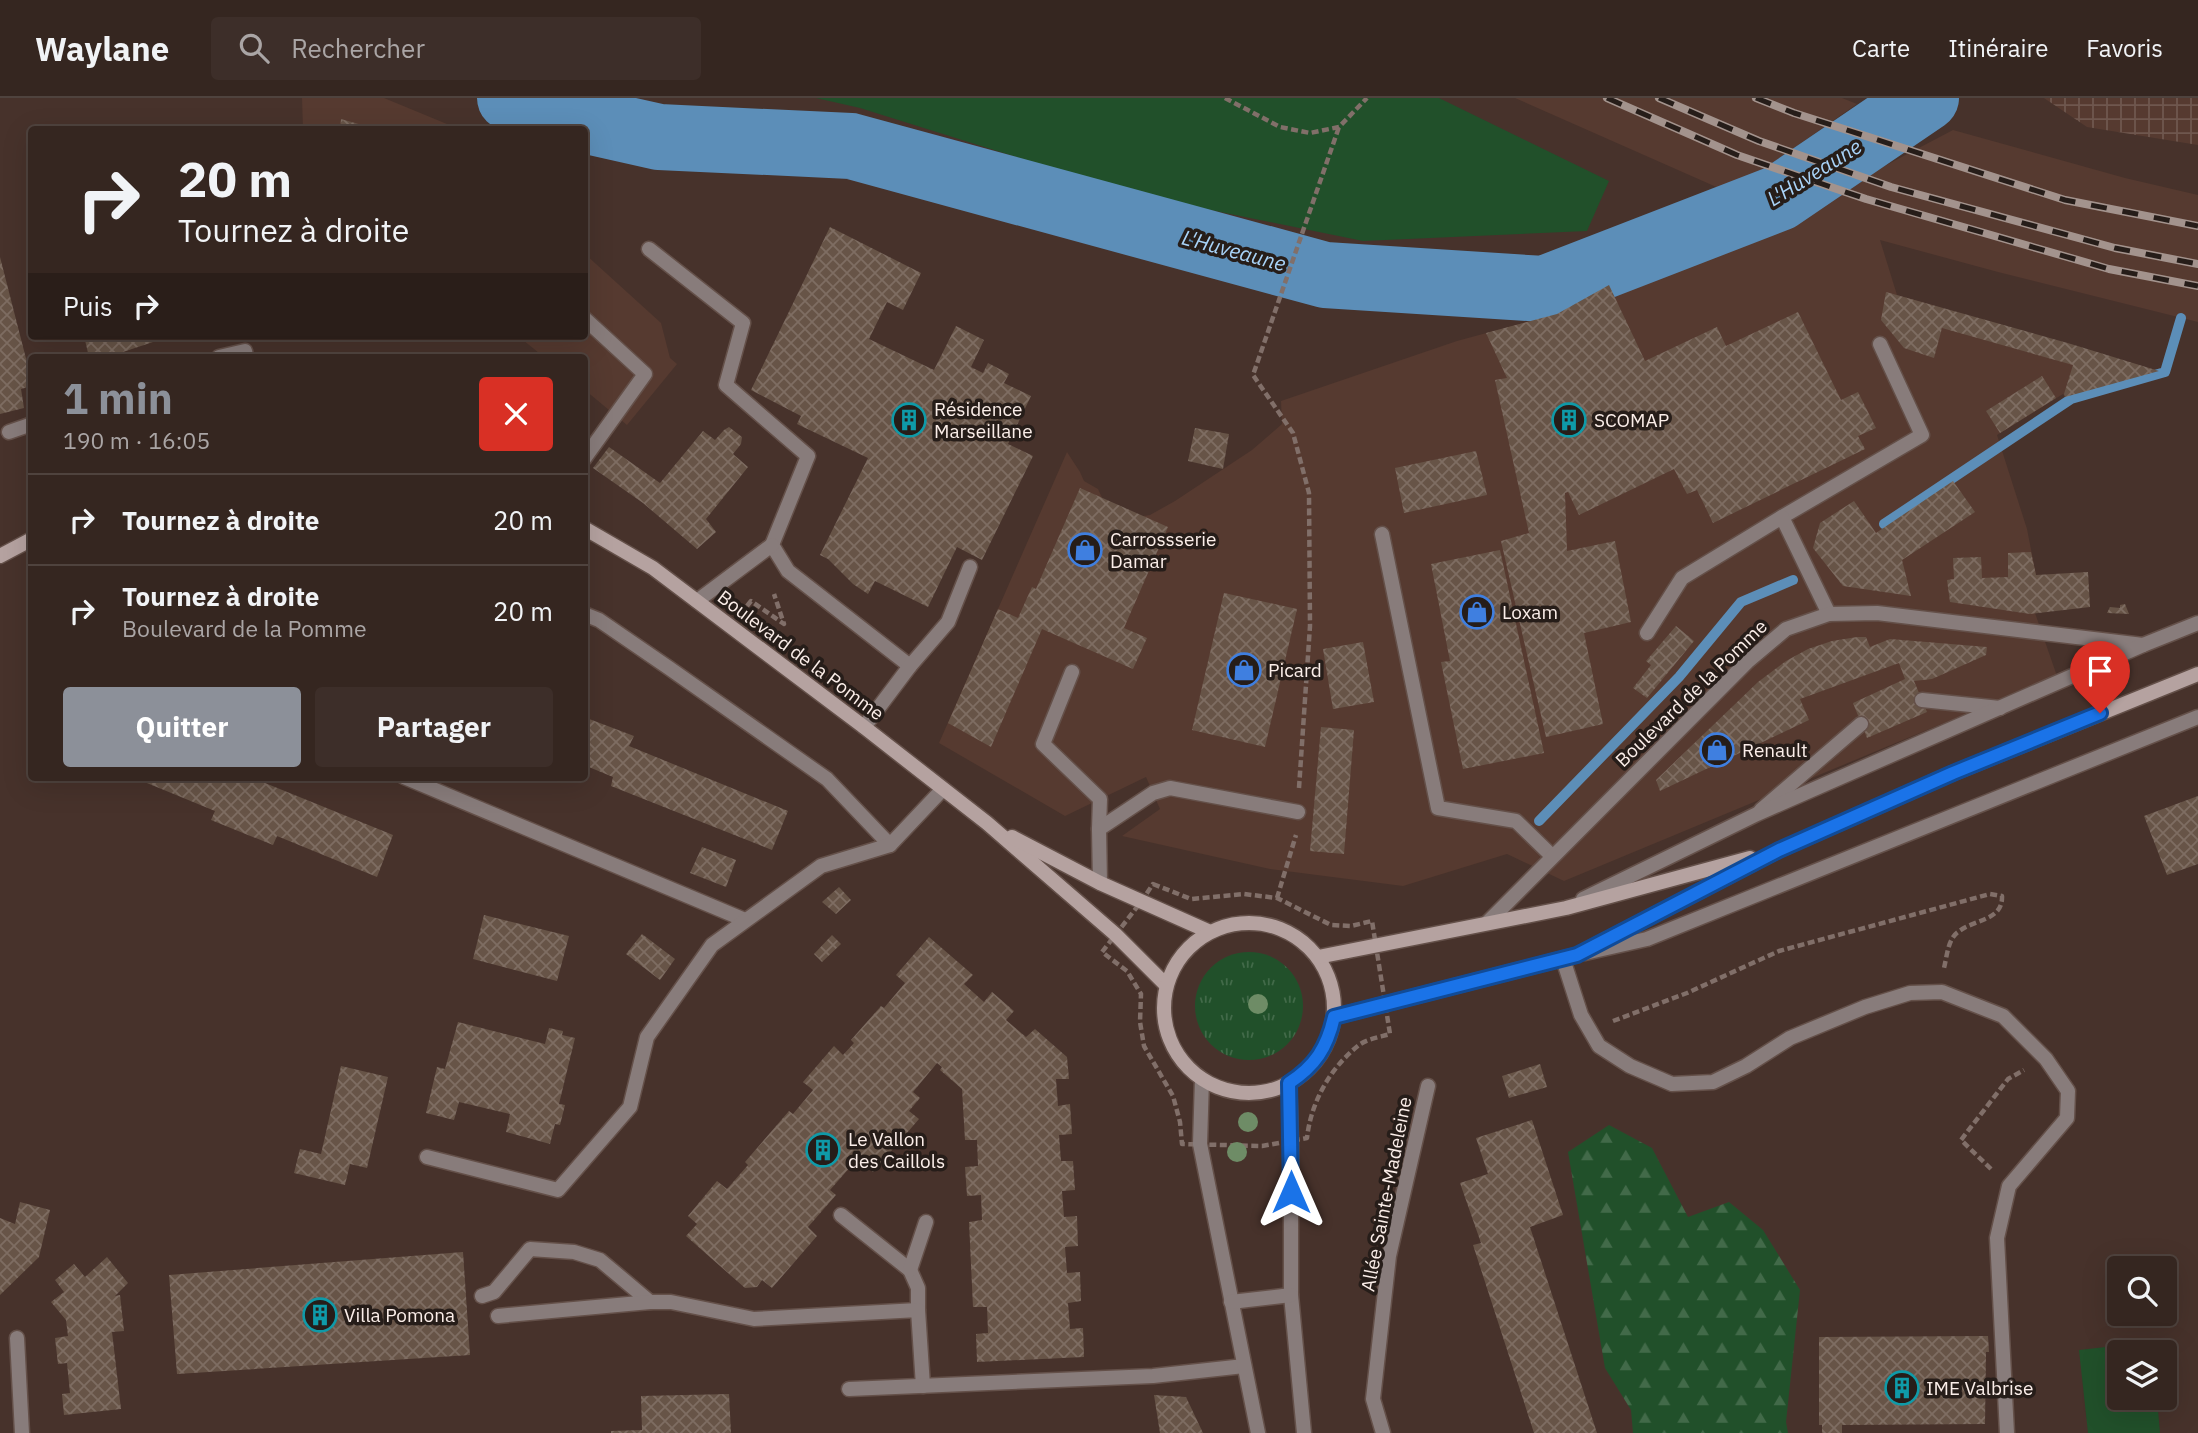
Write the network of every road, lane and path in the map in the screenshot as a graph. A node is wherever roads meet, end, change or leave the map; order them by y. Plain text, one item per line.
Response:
1 (1226, 98) edge
2 (1367, 98) edge
3 (1339, 127) junction
4 (649, 249) dead end
5 (588, 322) edge
6 (1880, 344) dead end
7 (28, 425) edge
8 (9, 432) dead end
9 (588, 453) edge
10 (1782, 517) junction
11 (588, 530) edge
12 (1382, 534) dead end
13 (28, 541) edge
14 (772, 545) junction
15 (0, 556) edge
16 (970, 567) dead end
17 (788, 571) junction
18 (697, 601) junction
19 (1829, 614) junction
20 (588, 616) edge
21 (2198, 623) edge
22 (731, 626) junction
23 (1647, 633) dead end
24 (2143, 645) junction
25 (910, 666) junction
26 (1072, 672) dead end
27 (2198, 674) edge
28 (1922, 700) dead end
29 (2000, 708) junction
30 (2198, 717) edge
31 (1861, 724) dead end
32 (864, 727) junction
33 (414, 781) edge
34 (942, 790) junction
35 (1298, 812) junction
36 (1757, 814) junction
37 (987, 823) junction
38 (1099, 828) junction
39 (890, 845) junction
40 (1779, 850) junction
41 (1552, 856) junction
42 (1100, 883) junction
43 (1277, 898) junction
44 (1141, 902) junction
45 (1566, 908) junction
46 (745, 920) junction
47 (1486, 923) junction
48 (1210, 932) junction
49 (1115, 934) junction
50 (1375, 947) junction
51 (1318, 957) junction
52 (1570, 957) junction
53 (1167, 985) junction
54 (1385, 1003) junction
55 (1334, 1017) junction
56 (1202, 1079) junction
57 (1289, 1083) junction
58 (1428, 1086) dead end
59 (1291, 1140) junction
60 (1200, 1144) junction
61 (427, 1157) dead end
62 (841, 1215) dead end
63 (926, 1222) dead end
64 (910, 1270) junction
65 (1291, 1295) junction
66 (482, 1296) dead end
67 (650, 1302) junction
68 (1231, 1302) junction
69 (918, 1310) junction
70 (498, 1315) dead end
71 (17, 1338) dead end
72 (1244, 1366) junction
73 (923, 1386) junction
74 (849, 1389) dead end
75 (22, 1433) edge
76 (1258, 1433) edge
77 (1304, 1433) edge
78 (1383, 1433) edge
79 (2007, 1433) edge

1 - 3 path
2 - 3 path
3 - 35 path
4 - 14 street
5 - 9 street
6 - 10 street
7 - 8 street
10 - 19 street
10 - 23 street
11 - 18 main road, Boulevard de la Pomme
12 - 41 street
13 - 15 main road
14 - 17 street
14 - 18 street
16 - 25 street
17 - 22 path
17 - 25 street
18 - 22 main road, Boulevard de la Pomme
19 - 24 street, Boulevard de la Pomme
19 - 41 street, Boulevard de la Pomme
20 - 39 street
21 - 24 street, Boulevard de la Pomme
22 - 32 main road, Boulevard de la Pomme
24 - 29 street, Boulevard de la Pomme
25 - 32 street
26 - 38 street
27 - 40 main road, Boulevard de la Pomme
28 - 29 street
29 - 36 street, Boulevard de la Pomme
30 - 52 street, Boulevard de la Pomme
31 - 36 street
32 - 34 main road, Boulevard de la Pomme
33 - 46 street
34 - 37 main road, Boulevard de la Pomme
34 - 39 street
35 - 38 street
35 - 43 path
36 - 45 street, Boulevard de la Pomme
37 - 42 main road, Boulevard de la Pomme
37 - 49 main road, Boulevard de la Pomme
38 - 42 street
39 - 46 street
40 - 45 main road, Boulevard de la Pomme
40 - 52 main road, Boulevard de la Pomme
41 - 47 street, Boulevard de la Pomme
42 - 44 main road, Boulevard de la Pomme
43 - 44 path
43 - 50 path
44 - 48 main road, Boulevard de la Pomme
44 - 49 path
45 - 47 main road, Boulevard de la Pomme
46 - 61 street
47 - 50 main road, Boulevard de la Pomme
48 - 51 main road
48 - 53 main road
49 - 53 main road, Boulevard de la Pomme
49 - 60 path
50 - 51 main road, Boulevard de la Pomme
50 - 54 path
51 - 55 main road
52 - 54 main road, Boulevard de la Pomme
52 - 79 street
53 - 56 main road
54 - 55 main road, Boulevard de la Pomme
54 - 59 path
55 - 57 main road
56 - 57 main road
56 - 60 street
57 - 59 street
58 - 78 street, Allée Sainte-Madeleine
59 - 60 path
59 - 65 street
60 - 68 street
62 - 64 street
63 - 64 street
64 - 69 street
65 - 68 street
65 - 77 street
66 - 67 street
67 - 69 street
67 - 70 street
68 - 72 street
69 - 73 street
71 - 75 street
72 - 73 street
72 - 76 street
73 - 74 street

